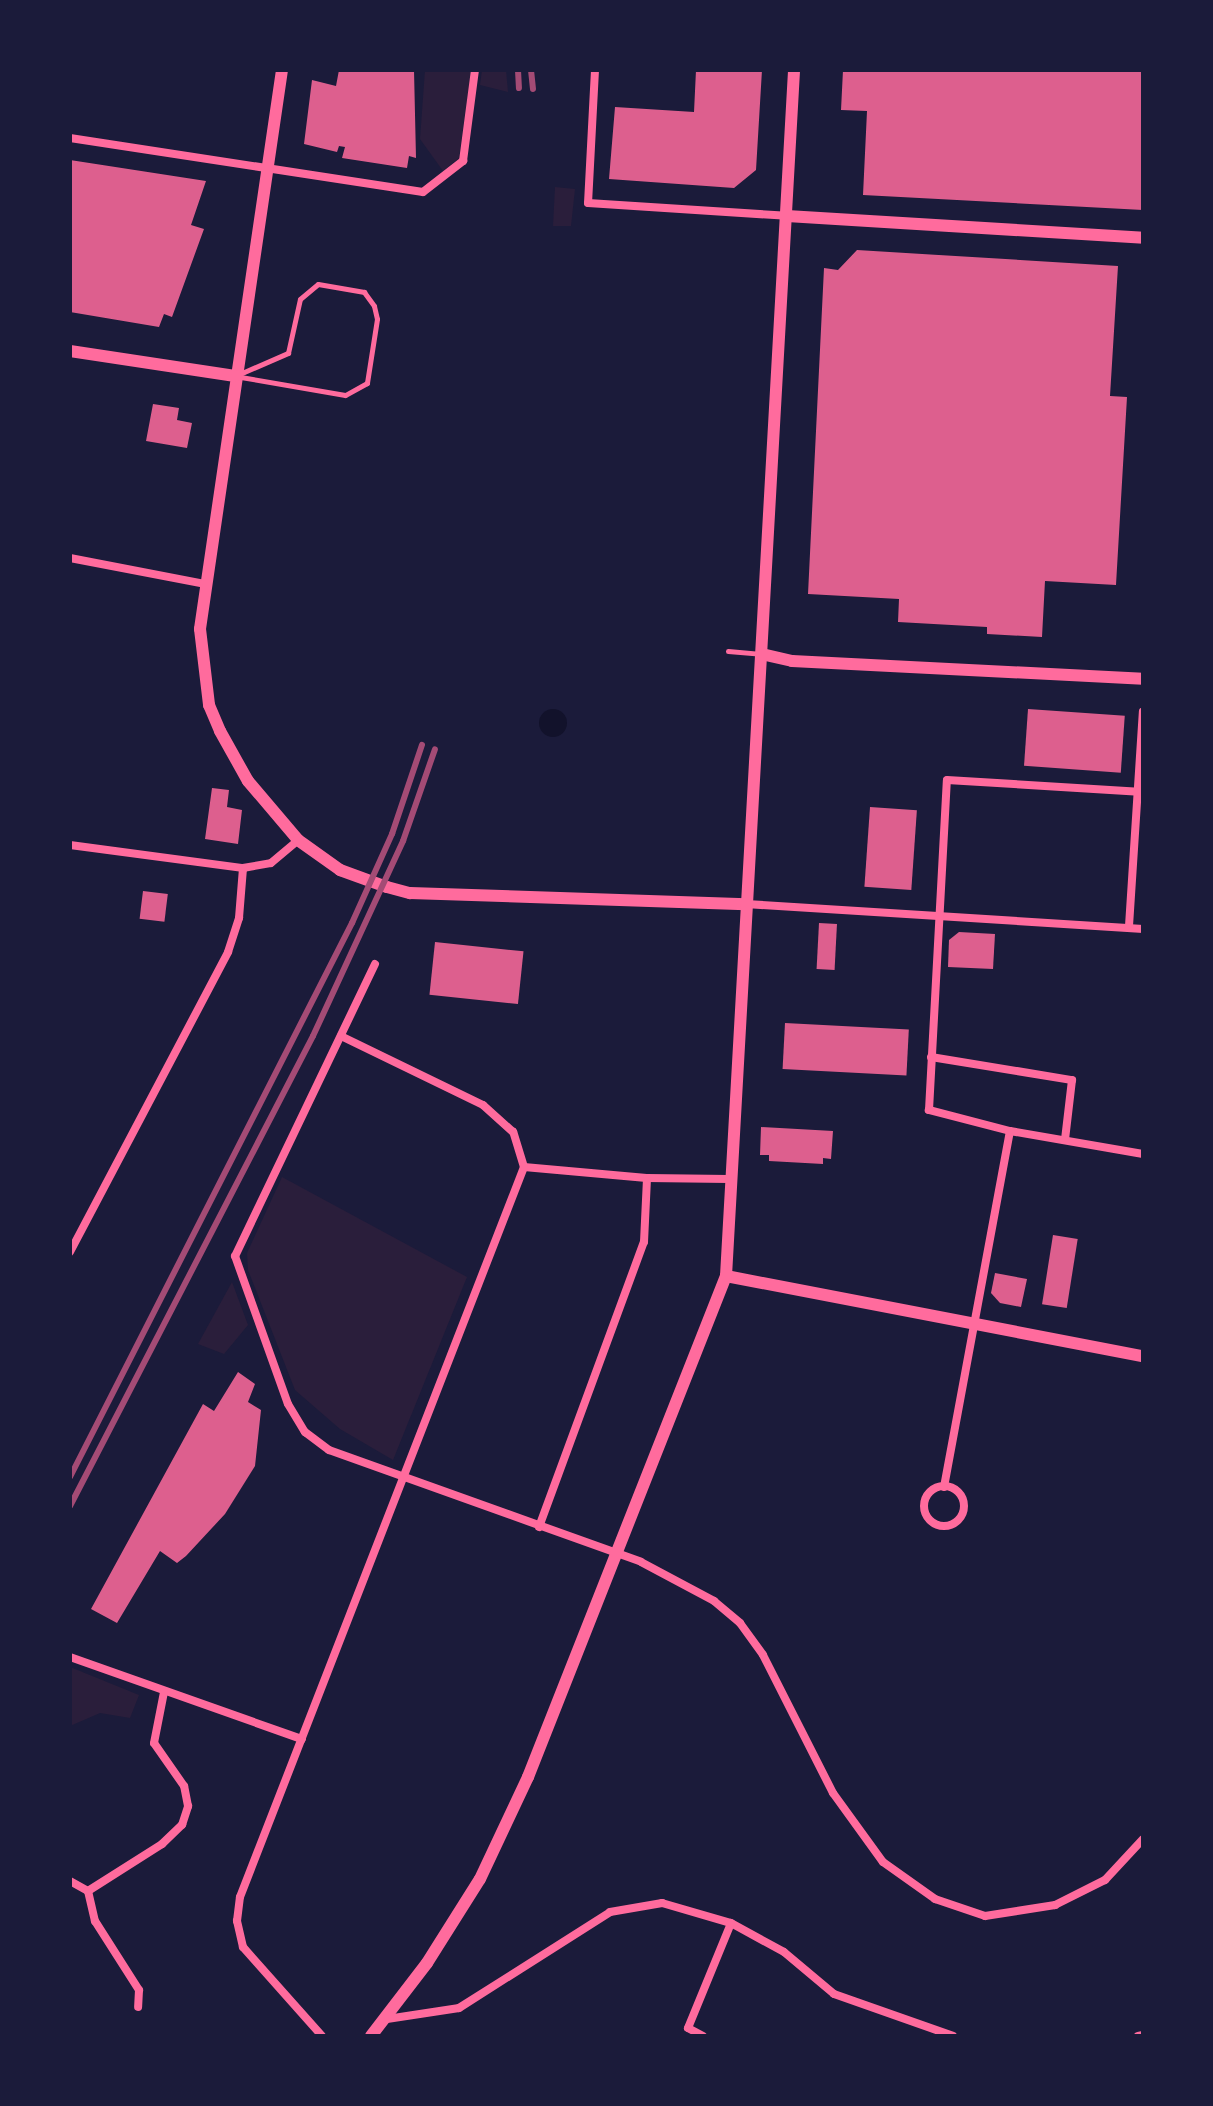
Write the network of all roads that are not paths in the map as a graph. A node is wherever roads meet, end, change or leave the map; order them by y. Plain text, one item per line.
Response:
1 (282, 70) edge
2 (475, 70) edge
3 (595, 70) edge
4 (794, 70) edge
5 (70, 138) edge
6 (267, 166) junction
7 (787, 216) junction
8 (1143, 238) edge
9 (70, 351) edge
10 (235, 376) junction
11 (70, 558) edge
12 (205, 584) junction
13 (728, 651) dead end
14 (762, 654) junction
15 (1143, 679) edge
16 (1143, 711) edge
17 (1140, 792) edge
18 (298, 840) junction
19 (70, 845) edge
20 (243, 868) junction
21 (746, 904) junction
22 (939, 917) junction
23 (1129, 926) junction
24 (1143, 929) edge
25 (375, 964) dead end
26 (341, 1036) junction
27 (931, 1057) junction
28 (1010, 1131) junction
29 (1065, 1140) junction
30 (1143, 1154) edge
31 (524, 1167) junction
32 (647, 1178) junction
33 (729, 1179) junction
34 (70, 1252) edge
35 (726, 1276) junction
36 (975, 1324) junction
37 (1143, 1356) edge
38 (406, 1476) junction
39 (944, 1487) junction
40 (539, 1527) junction
41 (616, 1552) junction
42 (70, 1657) edge
43 (164, 1692) junction
44 (302, 1739) junction
45 (1142, 1842) edge
46 (70, 1881) edge
47 (88, 1891) junction
48 (731, 1923) junction
49 (138, 2007) dead end
50 (387, 2019) junction
51 (943, 2034) edge
52 (322, 2036) edge
53 (371, 2036) edge
54 (703, 2036) edge
55 (953, 2036) edge

1 - 6 street
2 - 6 street
3 - 7 street
4 - 7 street
5 - 6 street
6 - 10 street
7 - 8 street
7 - 14 street
9 - 10 street
10 - 10 lane
10 - 12 street
11 - 12 street
12 - 18 street
13 - 14 lane
14 - 15 street
14 - 21 street
16 - 17 street
17 - 22 street
17 - 23 street
18 - 20 street
18 - 21 street
19 - 20 street
20 - 34 street
21 - 22 street
21 - 33 street
22 - 23 street
22 - 27 street
23 - 24 street
25 - 26 street
26 - 31 street
26 - 38 street
27 - 28 street
27 - 29 street
28 - 29 street
28 - 36 street
29 - 30 street
31 - 32 street
31 - 38 street
32 - 33 street
32 - 40 street
33 - 35 street
35 - 36 street
35 - 41 street
36 - 37 street
36 - 39 street
38 - 40 street
38 - 44 street
39 - 39 street
40 - 41 street
41 - 45 street
41 - 50 street
42 - 43 street
43 - 44 street
43 - 47 street
44 - 52 street
46 - 47 street
47 - 49 street
48 - 50 street
48 - 51 street
48 - 54 street
50 - 53 street
51 - 55 street

